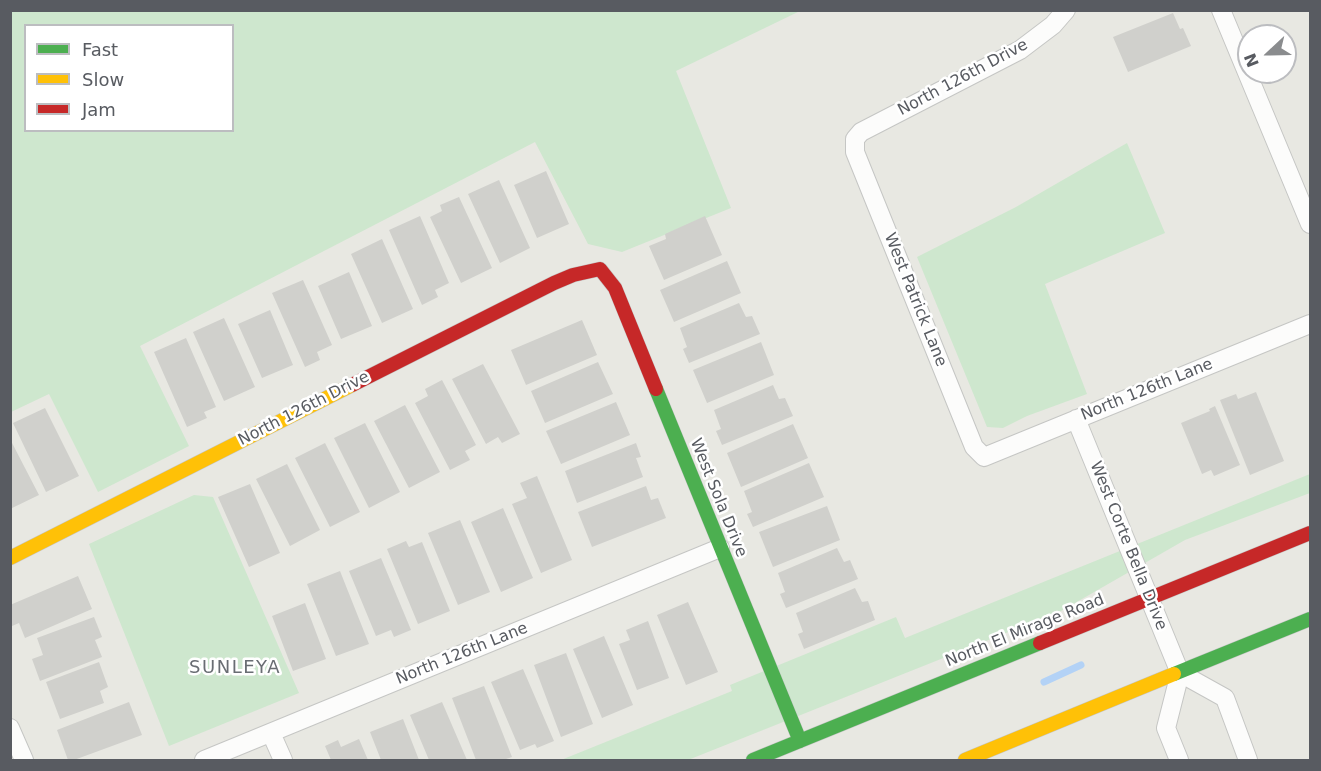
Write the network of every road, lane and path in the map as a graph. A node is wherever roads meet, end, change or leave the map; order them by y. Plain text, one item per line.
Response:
1 (1066, 10) edge
2 (1221, 10) edge
3 (855, 139) joint
4 (1311, 224) edge
5 (600, 270) joint
6 (1311, 324) edge
7 (1076, 419) junction
8 (984, 457) joint
9 (1311, 533) edge
10 (720, 548) junction
11 (10, 558) edge
12 (1150, 597) junction
13 (1311, 619) edge
14 (1180, 673) junction
15 (10, 728) edge
16 (271, 733) junction
17 (800, 741) junction
18 (24, 760) edge
19 (204, 760) edge
20 (283, 760) edge
21 (753, 760) edge
22 (965, 760) edge
23 (1179, 760) edge
24 (1248, 760) edge

1 - 3 street, North 126th Drive
2 - 4 street
3 - 8 street, West Patrick Lane
5 - 10 street, West Sola Drive
5 - 11 street, North 126th Drive
6 - 7 street, North 126th Lane
7 - 8 street, North 126th Lane
7 - 12 street, West Corte Bella Drive
9 - 12 street, North El Mirage Road
10 - 16 street, North 126th Lane
10 - 17 street, West Sola Drive
12 - 14 street, West Corte Bella Drive
12 - 17 street, North El Mirage Road
13 - 14 street
14 - 22 street
14 - 23 street
14 - 24 street
15 - 18 street
16 - 19 street, North 126th Lane
16 - 20 street
17 - 21 street, North El Mirage Road

